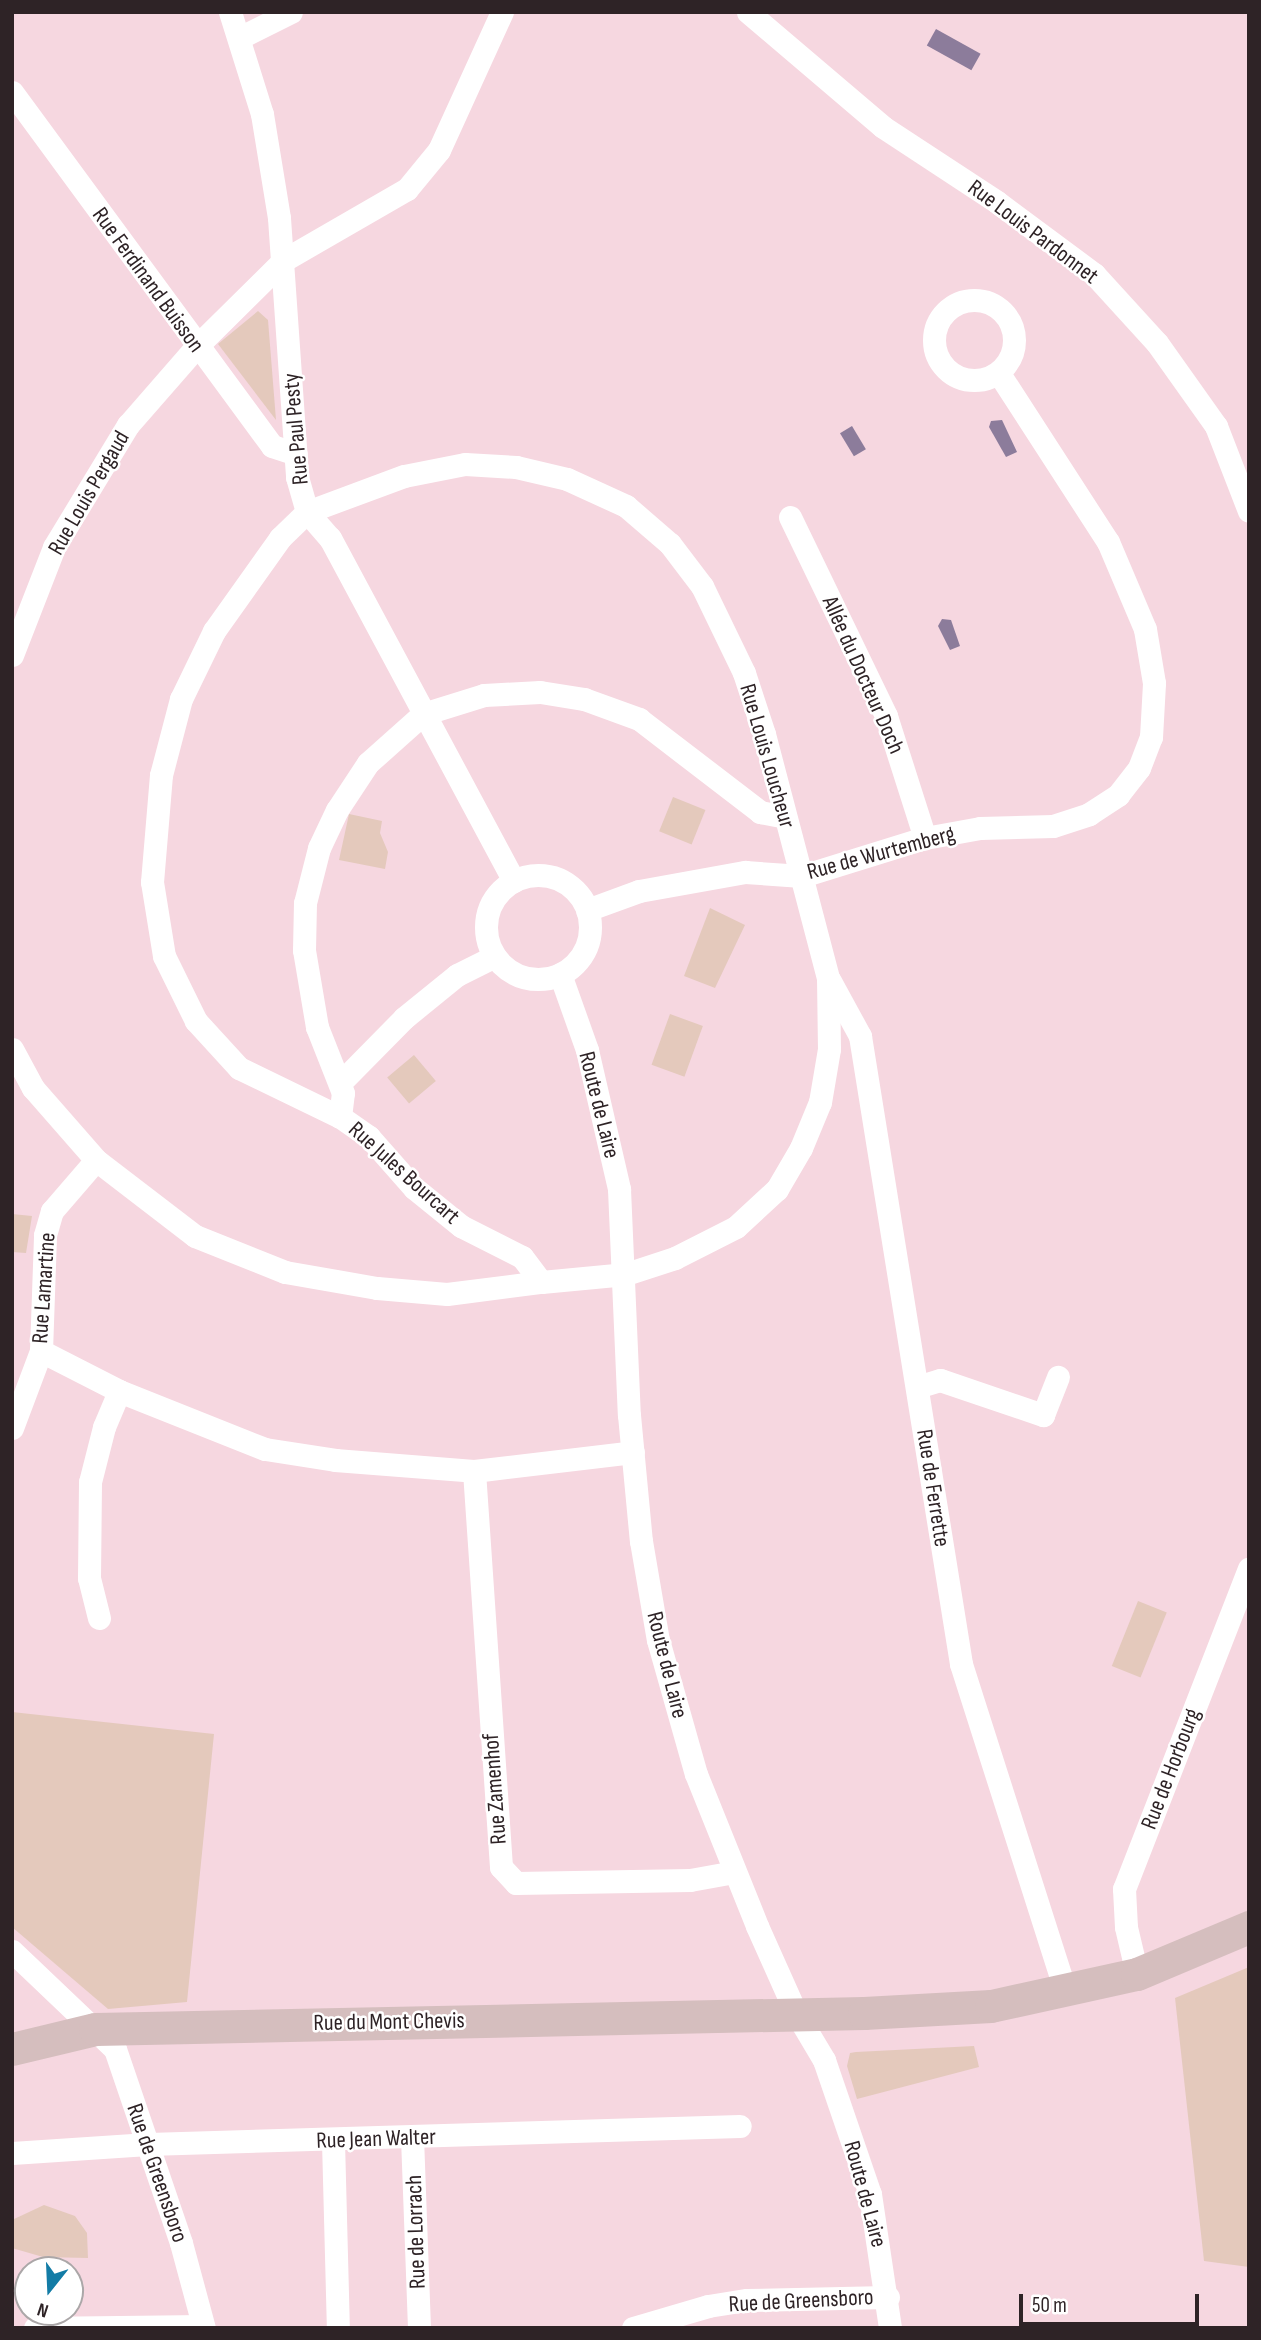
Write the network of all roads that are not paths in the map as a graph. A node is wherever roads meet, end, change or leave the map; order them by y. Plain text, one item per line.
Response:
1 (230, 12) edge
2 (291, 12) edge
3 (502, 12) edge
4 (748, 12) edge
5 (239, 38) junction
6 (12, 92) edge
7 (284, 260) junction
8 (196, 346) junction
9 (998, 372) dead end
10 (296, 454) junction
11 (1249, 511) edge
12 (307, 512) junction
13 (790, 517) dead end
14 (12, 655) edge
15 (423, 714) junction
16 (785, 817) junction
17 (925, 838) junction
18 (802, 876) junction
19 (514, 881) junction
20 (587, 910) junction
21 (495, 956) junction
22 (560, 974) junction
23 (828, 978) junction
24 (12, 1049) edge
25 (341, 1083) junction
26 (340, 1117) junction
27 (96, 1160) junction
28 (626, 1274) junction
29 (541, 1282) junction
30 (41, 1351) junction
31 (1058, 1377) dead end
32 (917, 1387) junction
33 (119, 1391) junction
34 (12, 1428) edge
35 (633, 1452) junction
36 (474, 1471) junction
37 (1249, 1569) edge
38 (99, 1618) dead end
39 (734, 1872) junction
40 (1249, 1927) edge
41 (12, 1951) edge
42 (1137, 1974) junction
43 (1066, 1993) junction
44 (796, 2012) junction
45 (95, 2029) junction
46 (12, 2049) edge
47 (740, 2126) dead end
48 (412, 2137) junction
49 (333, 2141) junction
50 (148, 2144) junction
51 (12, 2153) edge
52 (888, 2297) junction
53 (204, 2327) edge
54 (35, 2328) edge
55 (338, 2328) edge
56 (419, 2328) edge
57 (633, 2328) edge
58 (890, 2328) edge

1 - 5 street, Rue Paul Pesty
2 - 5 street
3 - 7 street, Rue Louis Pergaud
4 - 11 street, Rue Louis Pardonnet
5 - 7 street, Rue Paul Pesty
6 - 8 street, Rue Ferdinand Buisson
7 - 8 street, Rue Louis Pergaud
7 - 10 street, Rue Paul Pesty
8 - 10 street, Rue Ferdinand Buisson
8 - 14 street, Rue Louis Pergaud
9 - 17 street, Rue de Wurtemberg
10 - 12 street, Rue Paul Pesty
12 - 15 street, Rue Paul Pesty
12 - 16 street, Rue Louis Loucheur
12 - 26 street
13 - 17 street, Allée du Docteur Doch
15 - 16 street, Rue Jules Bourcart
15 - 19 street, Rue Paul Pesty
15 - 25 street, Rue Jules Bourcart
16 - 18 street, Rue Louis Loucheur
17 - 18 street, Rue de Wurtemberg
18 - 20 street, Rue de Wurtemberg
18 - 23 street, Rue Louis Loucheur
19 - 20 street
19 - 21 street
20 - 22 street
21 - 22 street
21 - 25 street
22 - 28 street, Route de Laire
23 - 28 street, Rue Louis Loucheur
23 - 32 street, Rue de Ferrette
24 - 27 street
25 - 26 street, Rue Jules Bourcart
26 - 29 street, Rue Jules Bourcart
27 - 29 street
27 - 30 street, Rue Lamartine
28 - 29 street
28 - 35 street, Route de Laire
30 - 33 street
30 - 34 street, Rue Lamartine
31 - 32 street
32 - 43 street, Rue de Ferrette
33 - 36 street
33 - 38 street
35 - 36 street
35 - 39 street, Route de Laire
36 - 39 street, Rue Zamenhof
37 - 42 street, Rue de Horbourg
39 - 44 street, Route de Laire
40 - 42 street, Rue du Mont Chevis
41 - 45 street
42 - 43 street, Rue du Mont Chevis
43 - 44 street, Rue du Mont Chevis
44 - 45 street, Rue du Mont Chevis
44 - 52 street, Route de Laire
45 - 46 street, Rue du Mont Chevis
45 - 50 street, Rue de Greensboro
47 - 48 street, Rue Jean Walter
48 - 49 street, Rue Jean Walter
48 - 56 street, Rue de Lorrach
49 - 50 street, Rue Jean Walter
49 - 55 street
50 - 51 street, Rue Jean Walter
50 - 53 street, Rue de Greensboro
52 - 57 street, Rue de Greensboro
52 - 58 street, Route de Laire
53 - 54 street, Rue de Greensboro

